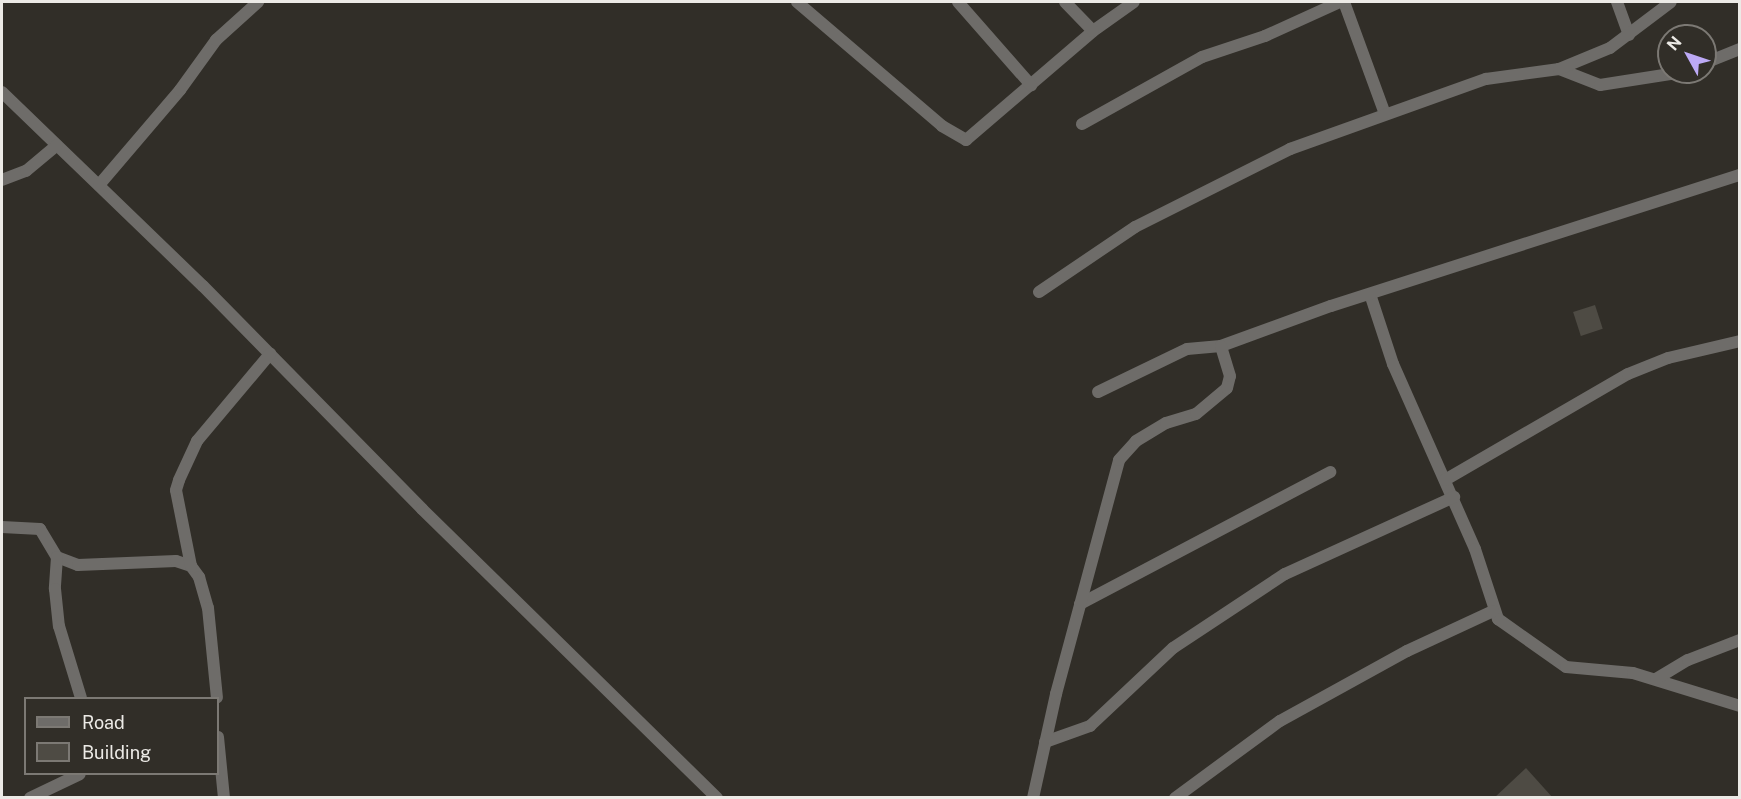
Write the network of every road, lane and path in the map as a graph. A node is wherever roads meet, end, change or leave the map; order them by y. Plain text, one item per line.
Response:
1 (258, 2) edge
2 (797, 2) edge
3 (958, 2) edge
4 (1065, 2) edge
5 (1134, 2) edge
6 (1342, 2) edge
7 (1617, 2) edge
8 (1671, 2) edge
9 (1093, 31) junction
10 (1629, 34) junction
11 (1740, 49) edge
12 (1717, 58) edge
13 (1559, 69) junction
14 (1657, 76) edge
15 (1031, 85) junction
16 (2, 92) edge
17 (1385, 114) junction
18 (1082, 124) dead end
19 (57, 145) junction
20 (1740, 175) edge
21 (2, 180) edge
22 (99, 185) junction
23 (1039, 292) dead end
24 (1370, 294) junction
25 (1740, 340) edge
26 (1221, 346) junction
27 (270, 354) junction
28 (1098, 392) dead end
29 (1330, 472) dead end
30 (1445, 480) junction
31 (1454, 498) junction
32 (2, 527) edge
33 (57, 557) junction
34 (190, 566) junction
35 (1080, 604) junction
36 (1493, 611) junction
37 (1740, 640) edge
38 (1656, 679) junction
39 (80, 697) edge
40 (217, 697) edge
41 (1740, 706) edge
42 (1045, 742) junction
43 (219, 747) edge
44 (78, 775) edge
45 (30, 798) edge
46 (224, 798) edge
47 (717, 798) edge
48 (1033, 798) edge
49 (1175, 798) edge

1 - 22 street
2 - 15 street
3 - 15 street
4 - 9 street
5 - 9 street
6 - 17 street
6 - 18 street
7 - 10 street
8 - 10 street
9 - 15 street
10 - 13 street
11 - 12 street
13 - 14 street
13 - 17 street
16 - 19 street
17 - 23 street
19 - 21 street
19 - 22 street
20 - 24 street
22 - 27 street
24 - 26 street
24 - 30 street
25 - 30 street
26 - 28 street
26 - 35 street
27 - 34 street
27 - 47 street
29 - 35 street
30 - 31 street
31 - 36 street
31 - 42 street
32 - 33 street
33 - 34 street
33 - 39 street
34 - 40 street
35 - 42 street
36 - 38 street
36 - 49 street
37 - 38 street
38 - 41 street
42 - 48 street
43 - 46 street
44 - 45 street

